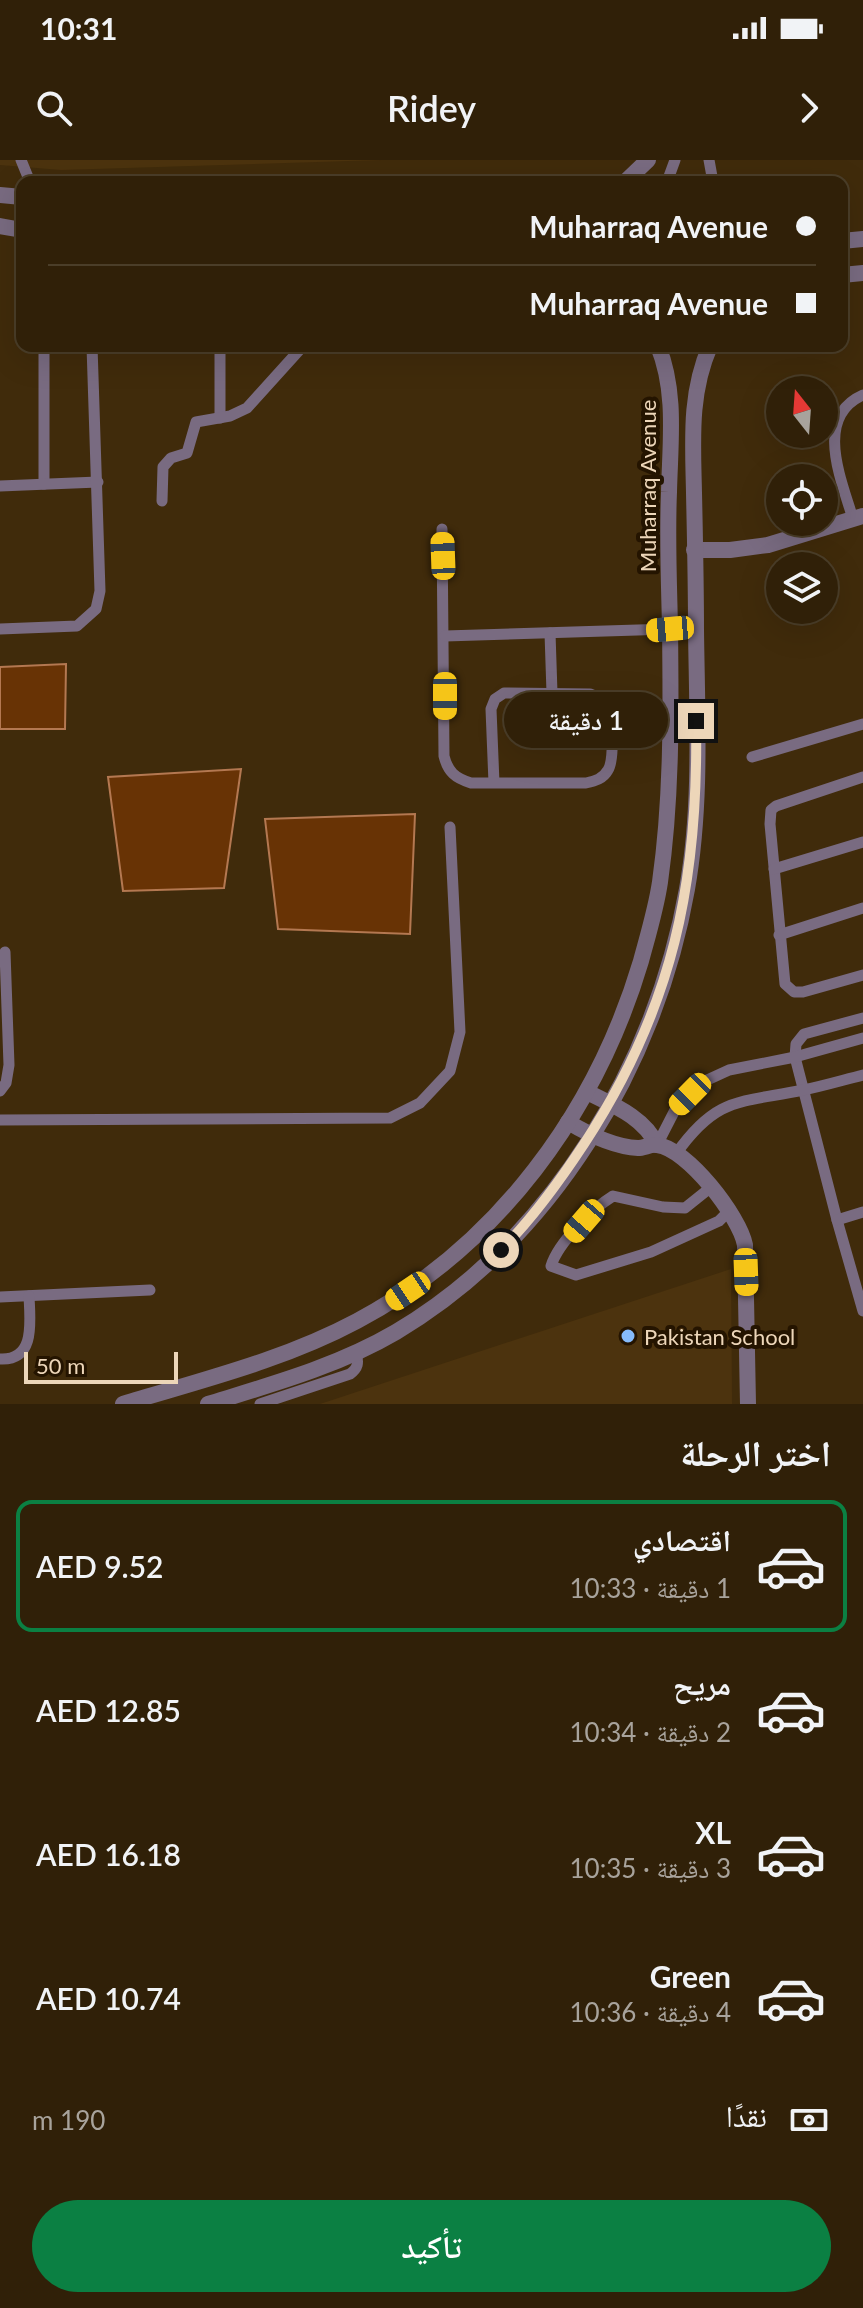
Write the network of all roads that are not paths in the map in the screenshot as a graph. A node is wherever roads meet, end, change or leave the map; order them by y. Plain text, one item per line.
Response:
1 (648, 160) edge
2 (631, 176) edge
3 (44, 352) edge
4 (92, 352) edge
5 (220, 352) edge
6 (298, 352) edge
7 (661, 352) edge
8 (707, 352) edge
9 (863, 395) edge
10 (220, 418) junction
11 (98, 482) junction
12 (44, 484) junction
13 (0, 486) edge
14 (162, 501) dead end
15 (858, 517) edge
16 (442, 529) dead end
17 (694, 550) junction
18 (0, 629) edge
19 (670, 629) junction
20 (550, 633) junction
21 (445, 636) junction
22 (552, 693) junction
23 (863, 724) edge
24 (752, 757) dead end
25 (863, 777) edge
26 (494, 783) junction
27 (450, 827) dead end
28 (863, 842) edge
29 (774, 869) junction
30 (863, 908) edge
31 (779, 935) junction
32 (5, 952) dead end
33 (863, 975) edge
34 (863, 1018) edge
35 (863, 1038) edge
36 (795, 1057) junction
37 (863, 1075) edge
38 (803, 1090) junction
39 (0, 1091) edge
40 (587, 1092) junction
41 (610, 1104) junction
42 (0, 1120) edge
43 (568, 1122) junction
44 (590, 1135) junction
45 (657, 1145) junction
46 (676, 1154) junction
47 (710, 1188) junction
48 (729, 1211) junction
49 (863, 1212) edge
50 (837, 1220) junction
51 (150, 1290) dead end
52 (29, 1296) junction
53 (0, 1297) edge
54 (863, 1311) edge
55 (356, 1353) junction
56 (0, 1359) edge
57 (123, 1404) edge
58 (208, 1404) edge
59 (260, 1404) edge
60 (748, 1404) edge

1 - 2 street
3 - 12 lane
4 - 11 lane
5 - 10 lane
6 - 10 lane
7 - 19 street, Muharraq Avenue
8 - 17 street, Muharraq Avenue
9 - 15 lane
10 - 14 lane
11 - 12 lane
11 - 18 lane
12 - 13 lane
15 - 17 street
16 - 21 lane
17 - 41 street, Muharraq Avenue
19 - 20 lane
19 - 40 street, Muharraq Avenue
20 - 21 lane
20 - 22 lane
21 - 26 lane
22 - 26 lane
22 - 26 lane
23 - 24 lane
25 - 29 lane
27 - 42 lane
28 - 29 lane
29 - 31 lane
30 - 31 lane
31 - 33 lane
32 - 39 lane
34 - 36 lane
35 - 36 lane
36 - 38 lane
36 - 45 lane
37 - 38 lane
38 - 46 lane
38 - 50 lane
40 - 41 street
40 - 43 street, Muharraq Avenue
41 - 44 street, Muharraq Avenue
41 - 45 street
43 - 44 street
43 - 57 street, Muharraq Avenue
44 - 45 street
44 - 55 street, Muharraq Avenue
45 - 46 street
46 - 47 street
47 - 48 street
47 - 48 lane
48 - 60 street
49 - 50 lane
50 - 54 lane
51 - 52 lane
52 - 53 lane
52 - 56 lane
55 - 58 street, Muharraq Avenue
55 - 59 lane

